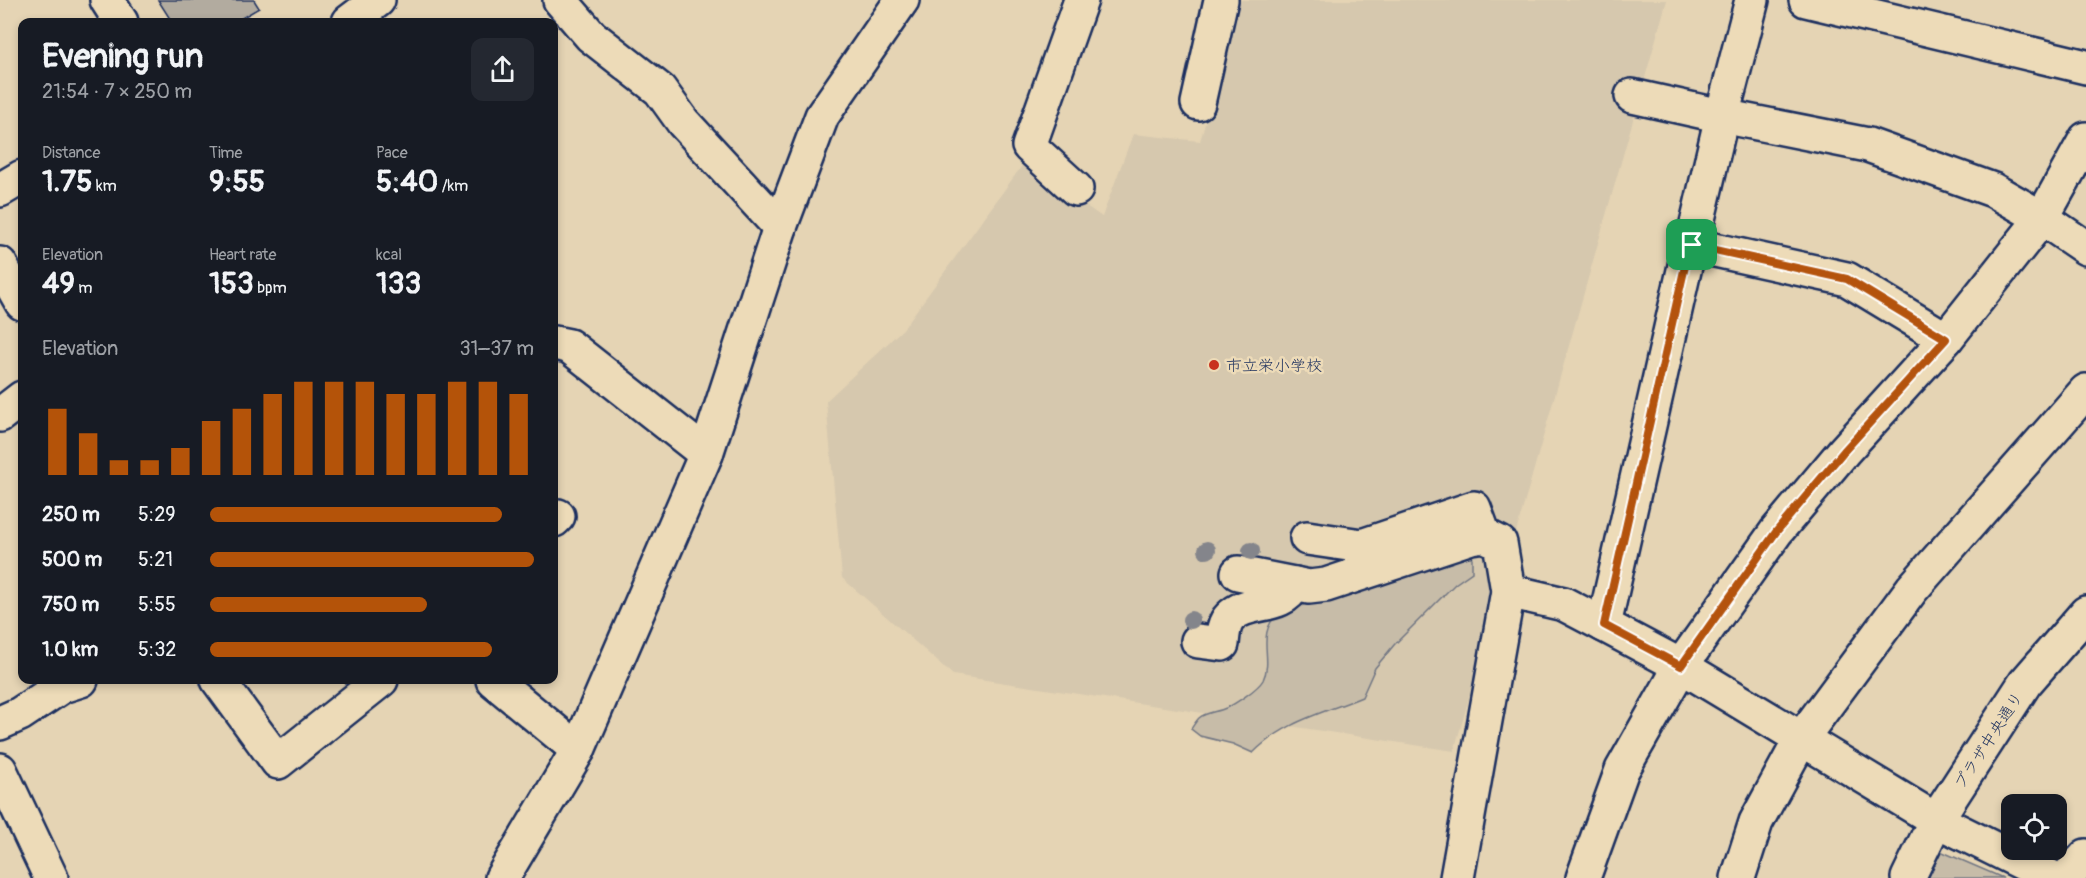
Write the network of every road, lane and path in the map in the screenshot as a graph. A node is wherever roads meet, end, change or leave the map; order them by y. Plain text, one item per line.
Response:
1 (107, 0) edge
2 (378, 0) edge
3 (560, 0) edge
4 (902, 0) edge
5 (1081, 0) edge
6 (1221, 0) edge
7 (1752, 0) edge
8 (1806, 0) edge
9 (119, 18) edge
10 (354, 18) edge
11 (2086, 67) edge
12 (1632, 96) dead end
13 (1198, 103) dead end
14 (1722, 116) junction
15 (2086, 138) edge
16 (18, 179) edge
17 (1077, 189) dead end
18 (0, 190) edge
19 (2042, 218) junction
20 (780, 227) junction
21 (1692, 245) junction
22 (2086, 248) edge
23 (0, 264) edge
24 (18, 296) edge
25 (1946, 339) junction
26 (558, 344) edge
27 (2086, 392) edge
28 (18, 401) edge
29 (0, 415) edge
30 (706, 454) junction
31 (1484, 535) junction
32 (1307, 538) dead end
33 (1238, 573) dead end
34 (1295, 584) junction
35 (1508, 591) junction
36 (2086, 613) edge
37 (1604, 625) junction
38 (1198, 640) dead end
39 (1681, 666) junction
40 (68, 684) edge
41 (221, 684) edge
42 (376, 684) edge
43 (498, 684) edge
44 (0, 723) edge
45 (1801, 739) junction
46 (578, 750) junction
47 (0, 770) edge
48 (1936, 820) junction
49 (2086, 855) edge
50 (504, 877) edge
51 (51, 878) edge
52 (1457, 878) edge
53 (1583, 878) edge
54 (1738, 878) edge
55 (1908, 878) edge
56 (2053, 878) edge
57 (2066, 878) edge

1 - 9 street
2 - 10 street
3 - 20 street
4 - 20 street
5 - 17 street
6 - 13 street
7 - 14 street
8 - 11 street
12 - 14 street
14 - 19 street
14 - 21 street
15 - 19 street
16 - 18 street
19 - 22 street
19 - 25 street
20 - 30 street
21 - 25 street
21 - 37 street
23 - 24 street
25 - 39 street
26 - 30 street
27 - 45 street
28 - 29 street
30 - 46 street
31 - 32 street
31 - 34 street
31 - 35 street
33 - 34 street
34 - 38 street
35 - 37 street
35 - 52 street
36 - 48 street, プラザ中央通り
37 - 39 street
39 - 45 street
39 - 53 street
40 - 44 street
41 - 42 street
43 - 46 street
45 - 48 street
45 - 54 street
46 - 50 street
47 - 51 street
48 - 55 street, プラザ中央通り
48 - 56 street
49 - 57 street

